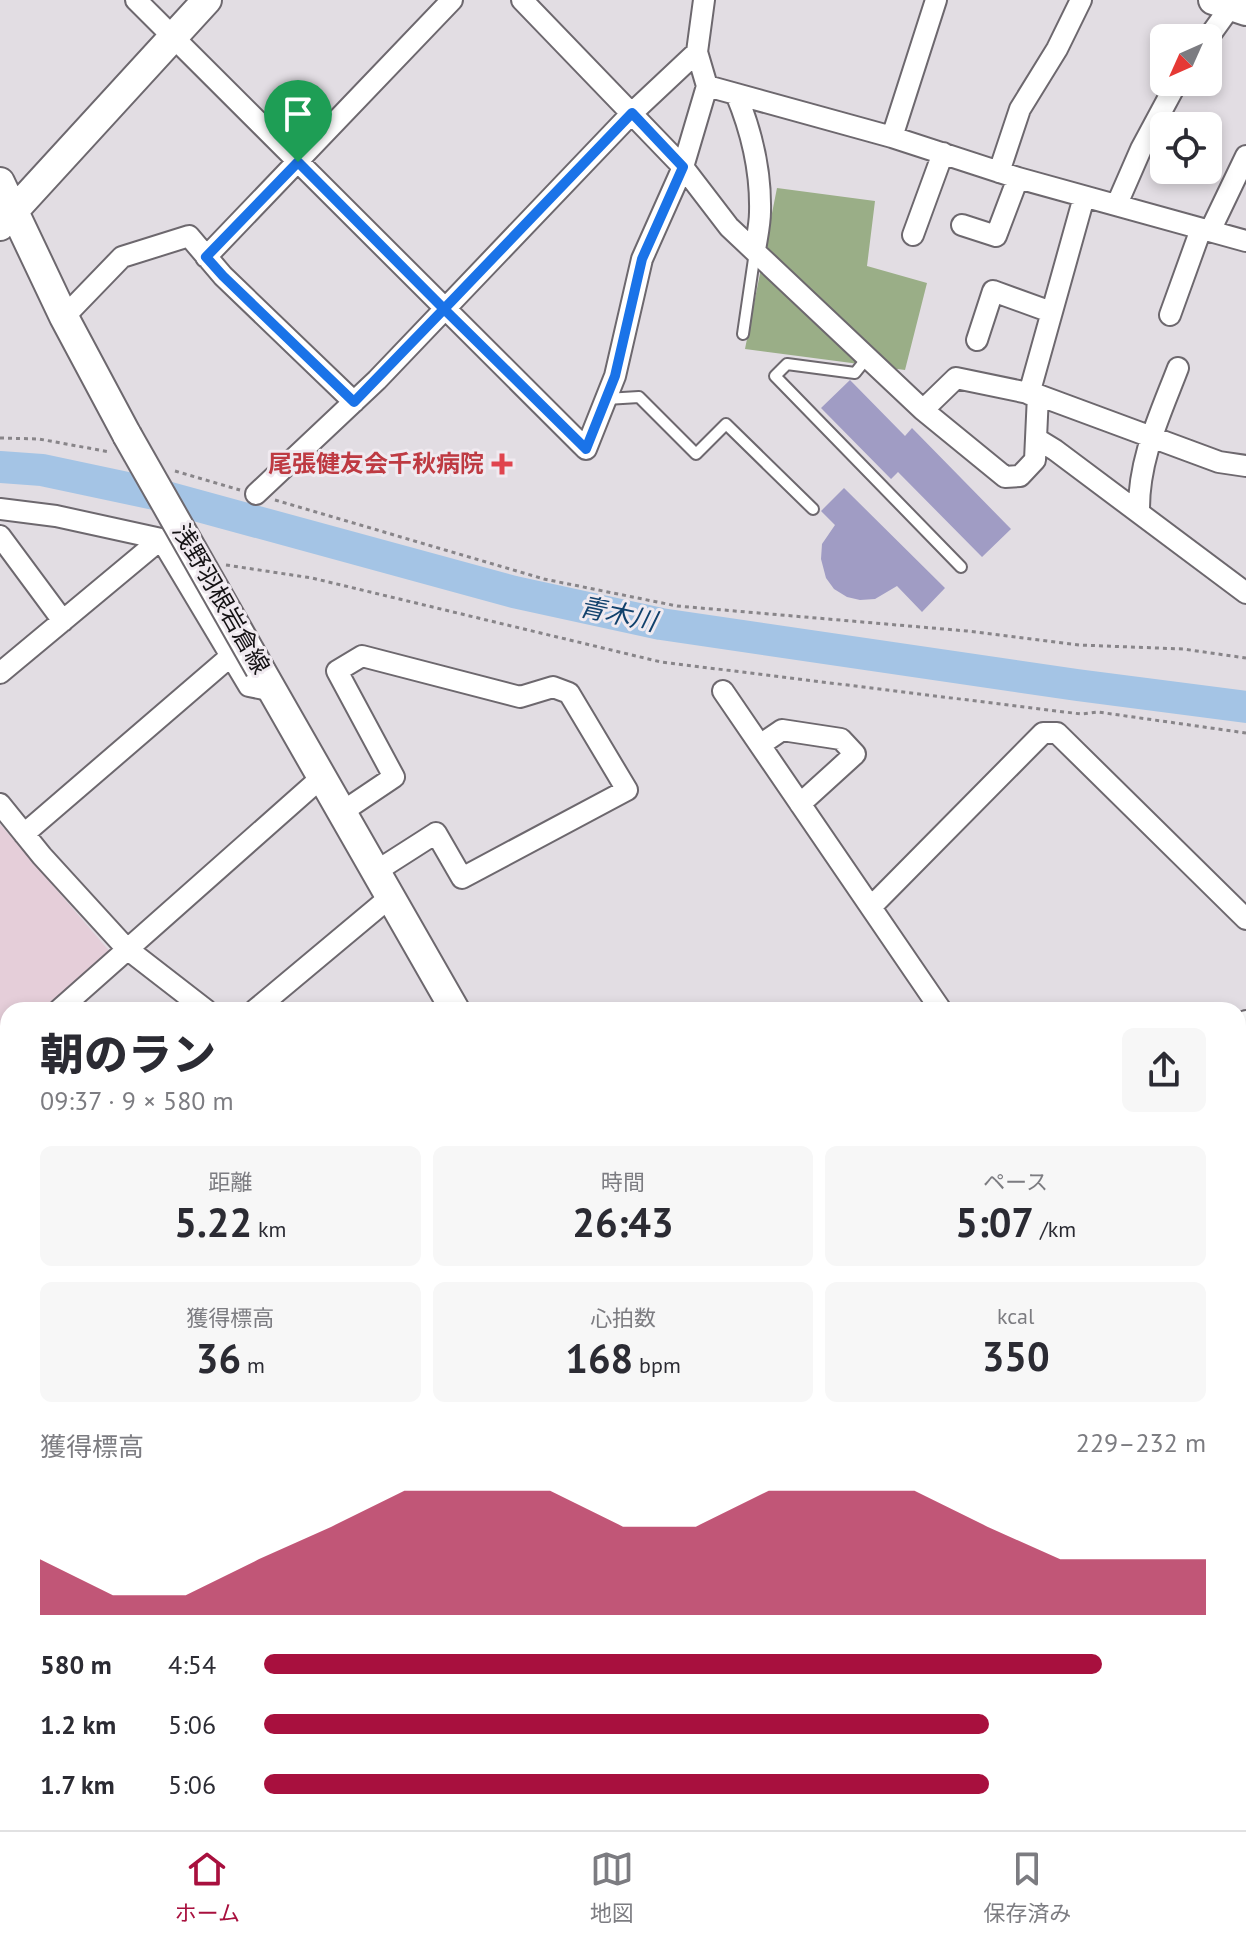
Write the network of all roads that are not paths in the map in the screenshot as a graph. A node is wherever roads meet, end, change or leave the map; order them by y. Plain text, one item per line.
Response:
1 (136, 0) edge
2 (207, 0) edge
3 (452, 0) edge
4 (522, 0) edge
5 (704, 0) edge
6 (936, 0) edge
7 (1081, 0) edge
8 (1230, 5) edge
9 (1217, 24) edge
10 (173, 37) junction
11 (697, 52) junction
12 (707, 86) junction
13 (736, 94) junction
14 (1169, 96) edge
15 (632, 113) junction
16 (892, 137) junction
17 (943, 153) junction
18 (1246, 156) edge
19 (298, 162) junction
20 (683, 167) junction
21 (1008, 175) junction
22 (0, 182) edge
23 (1084, 197) junction
24 (1117, 204) junction
25 (7, 219) edge
26 (962, 225) dead end
27 (1206, 230) junction
28 (913, 235) dead end
29 (1246, 241) edge
30 (755, 250) junction
31 (206, 257) junction
32 (444, 309) junction
33 (1051, 312) junction
34 (1170, 315) dead end
35 (64, 317) junction
36 (743, 334) dead end
37 (977, 340) dead end
38 (867, 358) junction
39 (1178, 368) dead end
40 (1034, 395) junction
41 (606, 399) junction
42 (354, 402) junction
43 (923, 410) junction
44 (1152, 436) junction
45 (1037, 439) junction
46 (1246, 466) edge
47 (256, 494) road end
48 (0, 509) edge
49 (813, 509) dead end
50 (1139, 512) junction
51 (0, 536) edge
52 (161, 539) junction
53 (961, 567) dead end
54 (1246, 593) edge
55 (63, 621) junction
56 (232, 655) junction
57 (0, 671) edge
58 (267, 680) junction
59 (723, 691) dead end
60 (760, 745) junction
61 (322, 777) junction
62 (0, 804) edge
63 (800, 804) junction
64 (342, 812) junction
65 (24, 834) junction
66 (375, 872) junction
67 (389, 898) junction
68 (871, 907) junction
69 (1246, 919) edge
70 (126, 948) junction
71 (68, 1002) edge
72 (196, 1002) edge
73 (265, 1002) edge
74 (450, 1002) edge
75 (936, 1002) edge

1 - 10 street
2 - 10 main road
3 - 19 street
4 - 15 street
5 - 11 street
6 - 16 street
7 - 21 street
8 - 9 street
10 - 19 street
10 - 25 main road
11 - 12 street
11 - 15 street
12 - 13 street
12 - 20 street
13 - 16 street
13 - 30 street
14 - 24 street
15 - 20 street
15 - 32 street
16 - 17 street
17 - 21 street
17 - 28 street
18 - 27 street
19 - 31 street
19 - 32 street
20 - 30 street
20 - 41 street
21 - 23 street
21 - 26 street
22 - 25 main road, 浅野羽根岩倉線
23 - 24 street
23 - 33 street
24 - 27 street
25 - 35 main road, 浅野羽根岩倉線
27 - 29 street
27 - 34 street
30 - 36 lane
30 - 38 street
31 - 35 street
31 - 42 street
32 - 41 street
32 - 42 street
33 - 37 street
33 - 40 street
35 - 58 main road, 浅野羽根岩倉線, bridge
38 - 43 street
38 - 53 lane
39 - 44 street
40 - 43 street
40 - 44 street
40 - 45 street
41 - 49 lane
42 - 47 street
43 - 45 street
44 - 46 street
44 - 50 street
45 - 50 street
48 - 52 street
50 - 54 street
51 - 55 street
52 - 55 street
52 - 56 street
55 - 57 street
56 - 58 street
56 - 65 street
58 - 61 main road, 浅野羽根岩倉線
59 - 60 street
60 - 63 street
60 - 63 street
61 - 64 main road, 浅野羽根岩倉線
61 - 70 street
62 - 65 street
63 - 68 street
64 - 66 main road, 浅野羽根岩倉線
64 - 66 street
65 - 70 street
66 - 67 main road, 浅野羽根岩倉線
67 - 73 street
67 - 74 main road, 浅野羽根岩倉線
68 - 69 street
68 - 75 street
70 - 71 street
70 - 72 street

